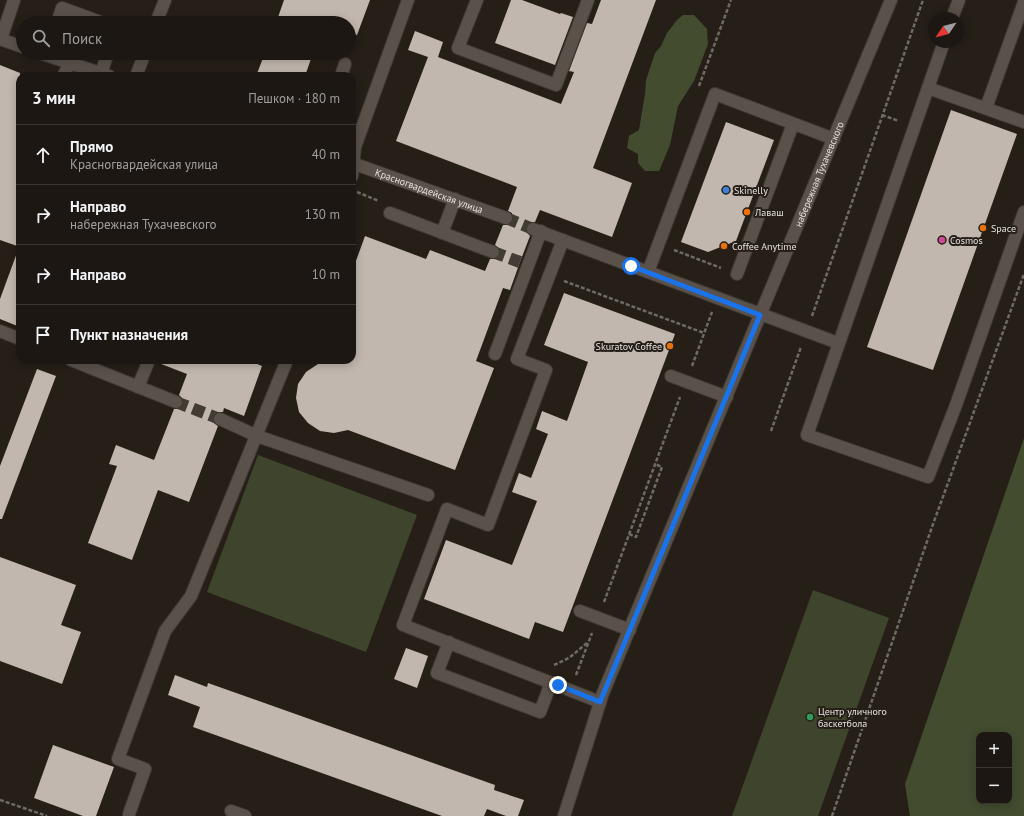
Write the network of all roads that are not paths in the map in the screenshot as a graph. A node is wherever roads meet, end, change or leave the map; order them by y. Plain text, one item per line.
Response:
1 (14, 0) edge
2 (165, 0) edge
3 (408, 0) edge
4 (477, 0) edge
5 (588, 0) edge
6 (891, 0) edge
7 (959, 0) edge
8 (1024, 2) edge
9 (954, 12) edge
10 (59, 16) edge
11 (84, 16) edge
12 (159, 16) edge
13 (0, 39) edge
14 (16, 45) edge
15 (942, 48) edge
16 (61, 60) edge
17 (107, 60) edge
18 (142, 60) edge
19 (70, 63) junction
20 (345, 64) dead end
21 (65, 72) edge
22 (96, 72) edge
23 (105, 72) edge
24 (138, 72) edge
25 (342, 72) edge
26 (928, 88) junction
27 (986, 108) junction
28 (1024, 122) edge
29 (793, 124) junction
30 (834, 139) junction
31 (356, 145) edge
32 (356, 169) edge
33 (455, 199) junction
34 (1024, 212) edge
35 (390, 213) road end
36 (506, 218) tunnel mouth
37 (442, 233) junction
38 (563, 240) junction
39 (493, 252) tunnel mouth
40 (648, 272) junction
41 (737, 274) road end
42 (760, 315) junction
43 (0, 331) edge
44 (16, 337) edge
45 (838, 343) junction
46 (495, 354) dead end
47 (81, 364) edge
48 (147, 364) edge
49 (285, 364) edge
50 (671, 376) dead end
51 (138, 387) junction
52 (726, 397) junction
53 (176, 402) tunnel mouth
54 (220, 418) tunnel mouth
55 (257, 436) junction
56 (428, 495) dead end
57 (580, 611) dead end
58 (630, 630) junction
59 (449, 642) junction
60 (551, 683) junction
61 (600, 702) junction
62 (231, 810) dead end
63 (129, 814) dead end
64 (245, 816) edge
65 (564, 816) edge

1 - 13 street
2 - 12 street
3 - 31 street
4 - 5 street
6 - 30 street, набережная Тухачевского
7 - 9 street
8 - 27 street
10 - 11 street
13 - 14 street
15 - 26 street
16 - 19 street
17 - 23 street
18 - 24 street
19 - 21 street
19 - 22 street
20 - 25 street
26 - 27 street
26 - 45 street
27 - 28 street
29 - 30 street
29 - 40 street
29 - 41 street
30 - 42 street, набережная Тухачевского
32 - 33 street, Красногвардейская улица
33 - 36 street, Красногвардейская улица
33 - 37 street
34 - 45 street
35 - 37 street
37 - 39 street
38 - 40 street
38 - 46 street
38 - 59 street
40 - 42 street
42 - 45 street
42 - 52 street, набережная Тухачевского
43 - 44 street
47 - 51 street
48 - 51 street
49 - 55 street
50 - 52 street
51 - 53 street
52 - 58 street, набережная Тухачевского
54 - 55 street
55 - 56 street
55 - 63 street
57 - 58 street
58 - 61 street, набережная Тухачевского
59 - 60 street
59 - 60 street
60 - 61 street
61 - 65 street, набережная Тухачевского
62 - 64 street

